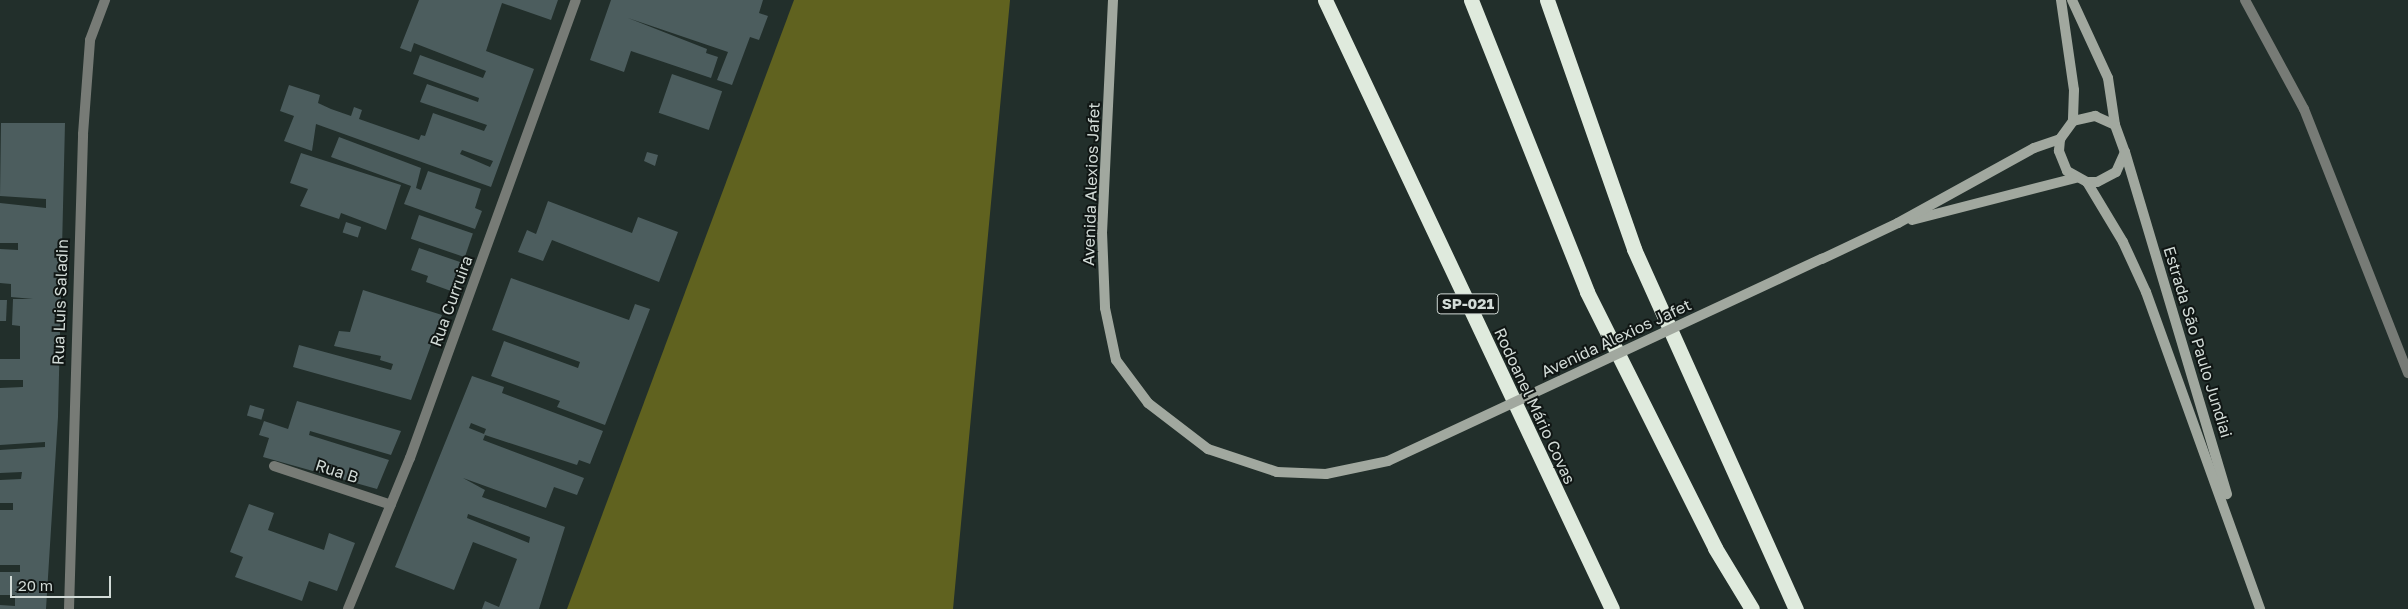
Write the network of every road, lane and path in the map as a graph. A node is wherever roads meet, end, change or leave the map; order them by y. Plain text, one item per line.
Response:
1 (105, 0) edge
2 (576, 0) edge
3 (1113, 0) edge
4 (1325, 0) edge
5 (1471, 0) edge
6 (1547, 0) edge
7 (2062, 0) edge
8 (2072, 0) edge
9 (2245, 0) edge
10 (2073, 122) junction
11 (2115, 126) junction
12 (2060, 139) junction
13 (2125, 152) junction
14 (2076, 178) junction
15 (2087, 182) junction
16 (1898, 224) junction
17 (2408, 373) edge
18 (274, 466) dead end
19 (391, 505) junction
20 (2239, 541) junction
21 (69, 609) edge
22 (348, 609) edge
23 (1612, 609) edge
24 (1752, 609) edge
25 (1796, 609) edge
26 (2260, 609) edge

1 - 21 street, Rua Luis Saladin
2 - 19 street, Rua Curruira
3 - 16 main road, Avenida Alexios Jafet, bridge
4 - 23 highway, Rodoanel Mário Covas / SP-021
5 - 24 highway
6 - 25 highway
7 - 10 main road
8 - 11 main road
9 - 17 street
10 - 11 main road
10 - 12 main road
11 - 13 main road
12 - 14 main road
12 - 16 main road, Avenida Alexios Jafet
13 - 15 main road
13 - 20 main road, Estrada São Paulo Jundiai
14 - 15 main road
14 - 16 main road, Avenida Alexios Jafet
15 - 20 main road, Estrada São Paulo Jundiai
18 - 19 street, Rua B
19 - 22 street, Rua Curruira
20 - 26 main road, Estrada São Paulo Jundiai

